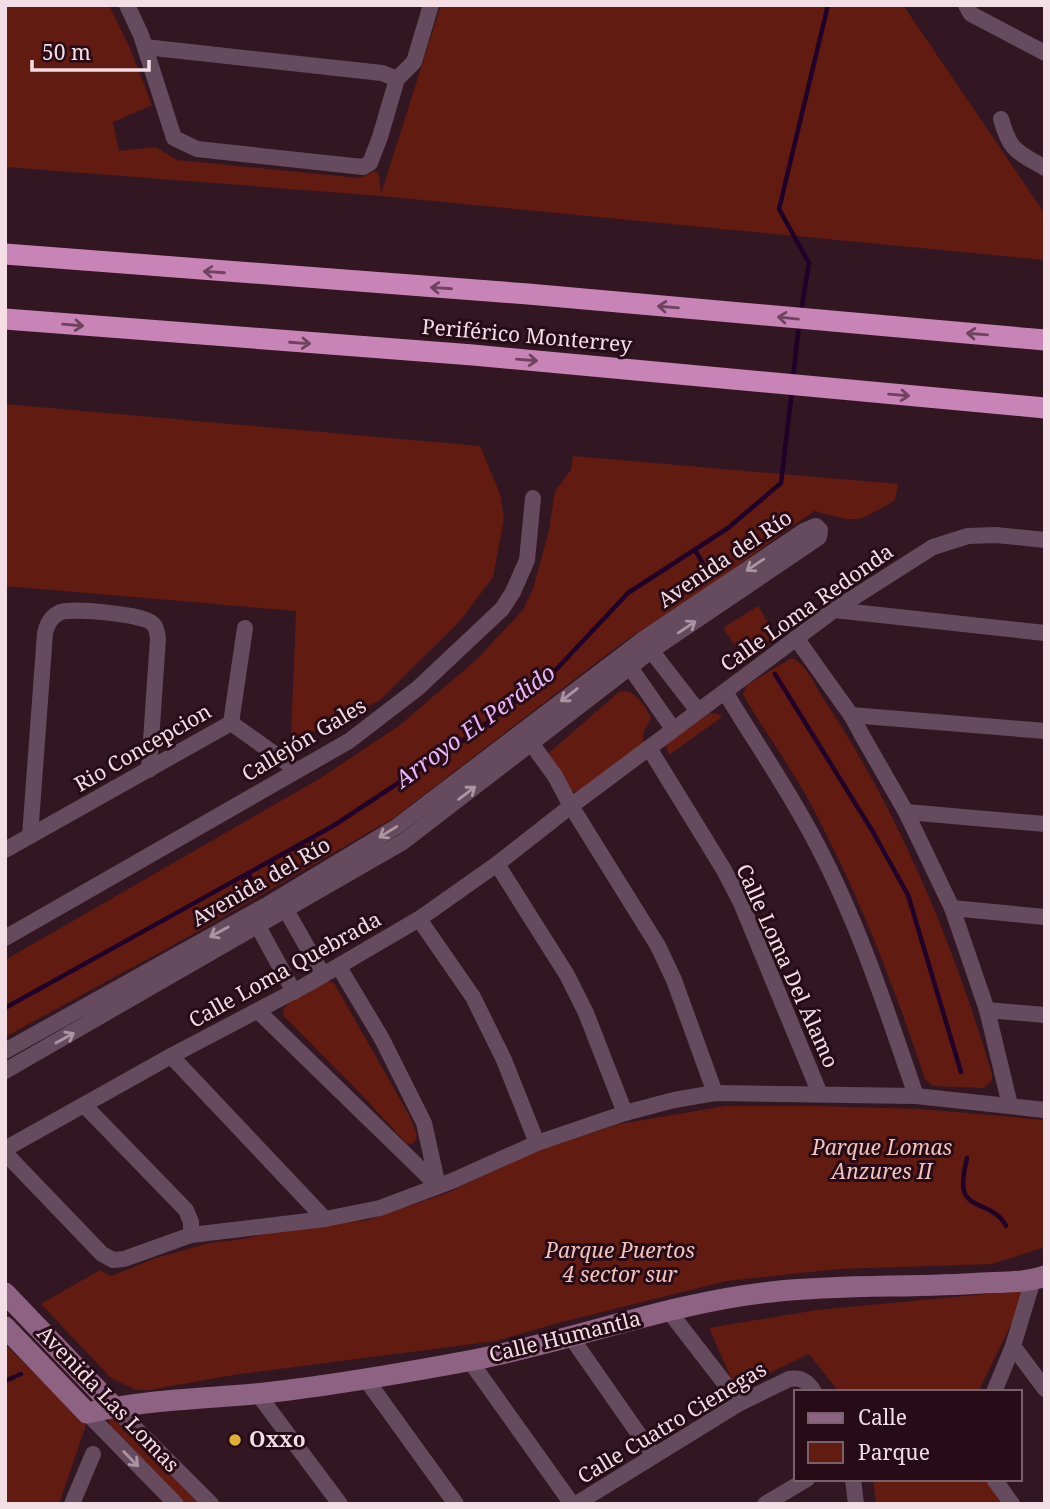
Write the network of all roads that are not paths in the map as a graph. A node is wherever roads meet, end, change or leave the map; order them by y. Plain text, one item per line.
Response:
1 (127, 5) edge
2 (431, 5) edge
3 (973, 9) edge
4 (145, 47) junction
5 (1045, 53) edge
6 (397, 79) junction
7 (1001, 118) dead end
8 (1045, 167) edge
9 (5, 254) edge
10 (5, 319) edge
11 (1045, 340) edge
12 (1045, 408) edge
13 (533, 498) dead end
14 (1045, 540) edge
15 (834, 610) junction
16 (245, 628) dead end
17 (1045, 634) edge
18 (796, 638) junction
19 (647, 645) junction
20 (626, 661) junction
21 (725, 692) junction
22 (698, 711) junction
23 (850, 715) junction
24 (231, 723) junction
25 (673, 729) junction
26 (1045, 731) edge
27 (531, 743) junction
28 (649, 748) junction
29 (298, 770) junction
30 (149, 771) junction
31 (571, 806) junction
32 (906, 812) junction
33 (1045, 824) edge
34 (30, 836) junction
35 (5, 850) edge
36 (497, 864) junction
37 (283, 904) junction
38 (952, 908) junction
39 (1045, 917) edge
40 (419, 919) junction
41 (254, 921) junction
42 (5, 939) edge
43 (339, 967) junction
44 (323, 975) junction
45 (294, 992) junction
46 (987, 1010) junction
47 (259, 1012) junction
48 (1045, 1015) edge
49 (5, 1051) edge
50 (171, 1056) junction
51 (5, 1071) edge
52 (715, 1093) junction
53 (820, 1094) junction
54 (916, 1096) junction
55 (1010, 1104) junction
56 (84, 1105) junction
57 (1045, 1110) edge
58 (625, 1113) junction
59 (537, 1143) junction
60 (5, 1151) edge
61 (438, 1186) junction
62 (325, 1219) junction
63 (191, 1235) junction
64 (1039, 1278) edge
65 (5, 1293) edge
66 (668, 1310) junction
67 (6, 1329) edge
68 (571, 1338) junction
69 (1013, 1346) junction
70 (470, 1361) junction
71 (365, 1378) junction
72 (1045, 1389) edge
73 (813, 1390) edge
74 (995, 1390) edge
75 (257, 1393) junction
76 (740, 1403) junction
77 (114, 1407) junction
78 (87, 1413) junction
79 (93, 1454) dead end
80 (654, 1455) junction
81 (804, 1481) edge
82 (853, 1481) edge
83 (995, 1481) edge
84 (74, 1498) edge
85 (89, 1504) edge
86 (176, 1504) edge
87 (211, 1504) edge
88 (340, 1504) edge
89 (456, 1504) edge
90 (574, 1504) edge
91 (765, 1504) edge
92 (856, 1504) edge
93 (1012, 1504) edge

1 - 4 street
2 - 6 street
3 - 5 street
4 - 6 street
4 - 6 street
7 - 8 street
11 -> 9 highway, Periférico Monterrey
10 -> 12 highway, Periférico Monterrey
13 - 29 street, Callejón Gales
14 - 15 street, Calle Loma Redonda
15 - 17 street
15 - 18 street, Calle Loma Redonda
16 - 24 street
18 - 21 street, Calle Loma Redonda
18 - 23 street
19 -> 19 street, Avenida del Río
19 - 20 street, Avenida del Río
19 - 22 street
20 - 25 street
20 - 27 street, Avenida del Río
20 -> 37 street, Avenida del Río
21 - 22 street, Calle Loma Redonda
21 - 54 street
22 - 25 street, Calle Loma Redonda
23 - 26 street
23 - 32 street
24 - 29 street, Rio Concepcion
24 - 30 street, Rio Concepcion
25 - 28 street, Calle Loma Redonda
27 - 31 street
37 -> 27 street, Avenida del Río
28 - 31 street, Calle Loma Redonda
28 - 53 street, Calle Loma Del Álamo
29 - 42 street, Callejón Gales
30 - 34 street, Rio Concepcion
30 - 34 street
31 - 36 street, Calle Loma Quebrada
31 - 52 street
32 - 33 street
32 - 38 street
34 - 35 street, Rio Concepcion
36 - 40 street, Calle Loma Quebrada
36 - 58 street
37 - 41 street, Avenida del Río
37 - 44 street
38 - 39 street
38 - 46 street
40 - 43 street, Calle Loma Quebrada
40 - 59 street
41 - 45 street
41 -> 49 street, Avenida del Río
51 -> 41 street, Avenida del Río
43 - 44 street, Calle Loma Quebrada
43 - 61 street
44 - 45 street, Calle Loma Quebrada
45 - 47 street, Calle Loma Quebrada
46 - 48 street
46 - 55 street
47 - 50 street, Calle Loma Quebrada
47 - 61 street
50 - 56 street, Calle Loma Quebrada
50 - 62 street
52 - 53 street
52 - 58 street
53 - 54 street
54 - 55 street
55 - 57 street
56 - 60 street, Calle Loma Quebrada
56 - 63 street
58 - 59 street
59 - 61 street
60 - 63 street
61 - 62 street
62 - 63 street
64 - 66 street, Calle Humantla
64 - 69 street
65 - 77 street, Avenida Las Lomas
66 - 68 street, Calle Humantla
66 - 76 street
67 - 78 street, Avenida Las Lomas
68 - 70 street, Calle Humantla
68 - 80 street
69 - 72 street
69 - 74 street
70 - 71 street, Calle Humantla
70 - 90 street
71 - 75 street, Calle Humantla
71 - 89 street
73 - 76 street, Calle Cuatro Cienegas
75 - 77 street, Calle Humantla
75 - 88 street
76 - 80 street, Calle Cuatro Cienegas
77 - 78 street, Calle Humantla
77 - 87 street, Avenida Las Lomas
78 -> 86 street, Avenida Las Lomas
79 - 84 street
80 - 90 street, Calle Cuatro Cienegas
81 - 91 street
82 - 92 street
83 - 93 street
84 - 85 street

